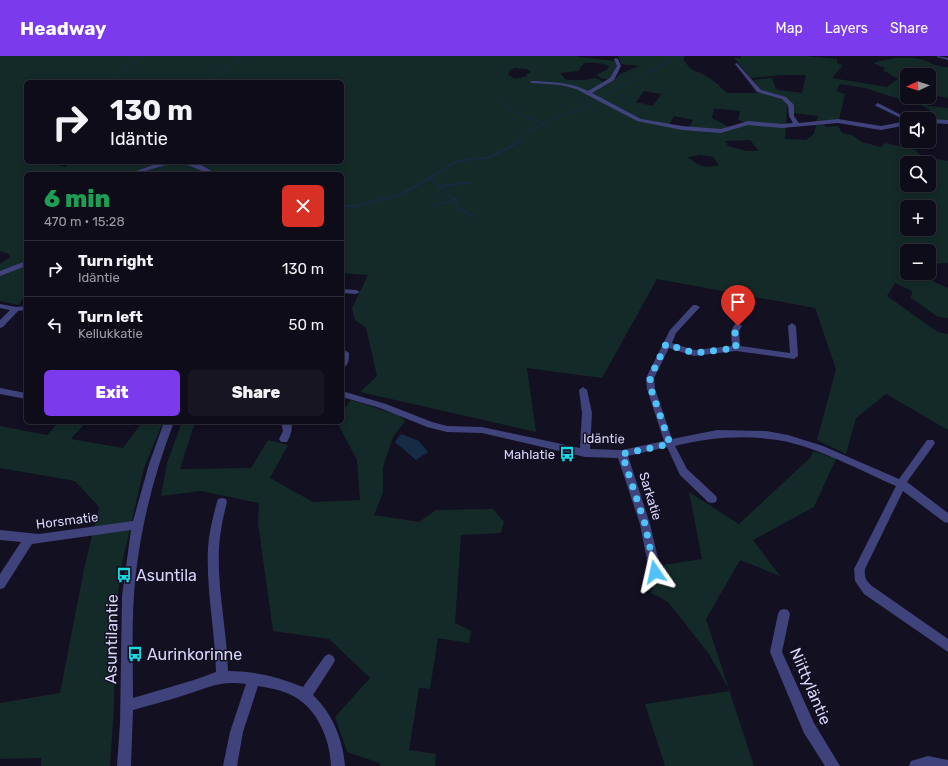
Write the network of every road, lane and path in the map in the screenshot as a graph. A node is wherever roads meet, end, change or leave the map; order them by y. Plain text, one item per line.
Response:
1 (939, 56) edge
2 (616, 59) dead end
3 (948, 59) edge
4 (737, 64) dead end
5 (532, 82) dead end
6 (589, 92) junction
7 (878, 106) dead end
8 (900, 118) edge
9 (936, 121) edge
10 (948, 122) edge
11 (900, 124) edge
12 (798, 125) junction
13 (164, 164) edge
14 (192, 164) edge
15 (137, 172) edge
16 (208, 172) edge
17 (24, 264) edge
18 (0, 274) edge
19 (344, 291) edge
20 (356, 292) dead end
21 (0, 306) edge
22 (696, 307) dead end
23 (24, 308) edge
24 (16, 309) junction
25 (0, 325) edge
26 (738, 326) dead end
27 (792, 326) dead end
28 (666, 344) junction
29 (736, 348) junction
30 (584, 390) dead end
31 (0, 391) edge
32 (344, 395) edge
33 (24, 396) edge
34 (168, 424) edge
35 (287, 424) edge
36 (284, 439) dead end
37 (930, 443) dead end
38 (670, 444) junction
39 (585, 453) junction
40 (622, 454) junction
41 (902, 484) junction
42 (712, 499) dead end
43 (222, 502) dead end
44 (948, 519) edge
45 (137, 525) junction
46 (0, 535) edge
47 (29, 539) junction
48 (655, 572) dead end
49 (0, 584) edge
50 (784, 614) dead end
51 (948, 646) edge
52 (329, 660) dead end
53 (222, 677) junction
54 (254, 679) junction
55 (304, 696) junction
56 (127, 706) junction
57 (124, 766) edge
58 (230, 766) edge
59 (338, 766) edge
60 (833, 766) edge
61 (916, 766) edge
62 (946, 766) edge

1 - 3 street
2 - 6 street
4 - 12 street
5 - 6 street
6 - 12 street
7 - 8 street
9 - 10 street
11 - 12 street
13 - 15 street
14 - 16 street
17 - 18 street
19 - 20 street
21 - 24 street
22 - 28 street
23 - 24 street
24 - 25 street
26 - 29 street
27 - 29 street
28 - 29 street
28 - 38 street
30 - 39 street
31 - 33 street
32 - 39 street, Idäntie
34 - 45 street, Asuntilantie
35 - 36 street
37 - 41 street
38 - 40 street, Idäntie
38 - 41 street, Idäntie
38 - 42 street
39 - 40 street, Idäntie
40 - 48 street, Sarkatie
41 - 44 street, Idäntie
41 - 51 street
43 - 53 street
45 - 47 street, Horsmatie
45 - 56 street, Asuntilantie
46 - 47 street, Horsmatie
47 - 49 street
50 - 60 street, Niittyläntie
52 - 55 street
53 - 54 street
53 - 56 street
54 - 55 street
54 - 58 street
55 - 59 street
56 - 57 street, Asuntilantie
61 - 62 street

